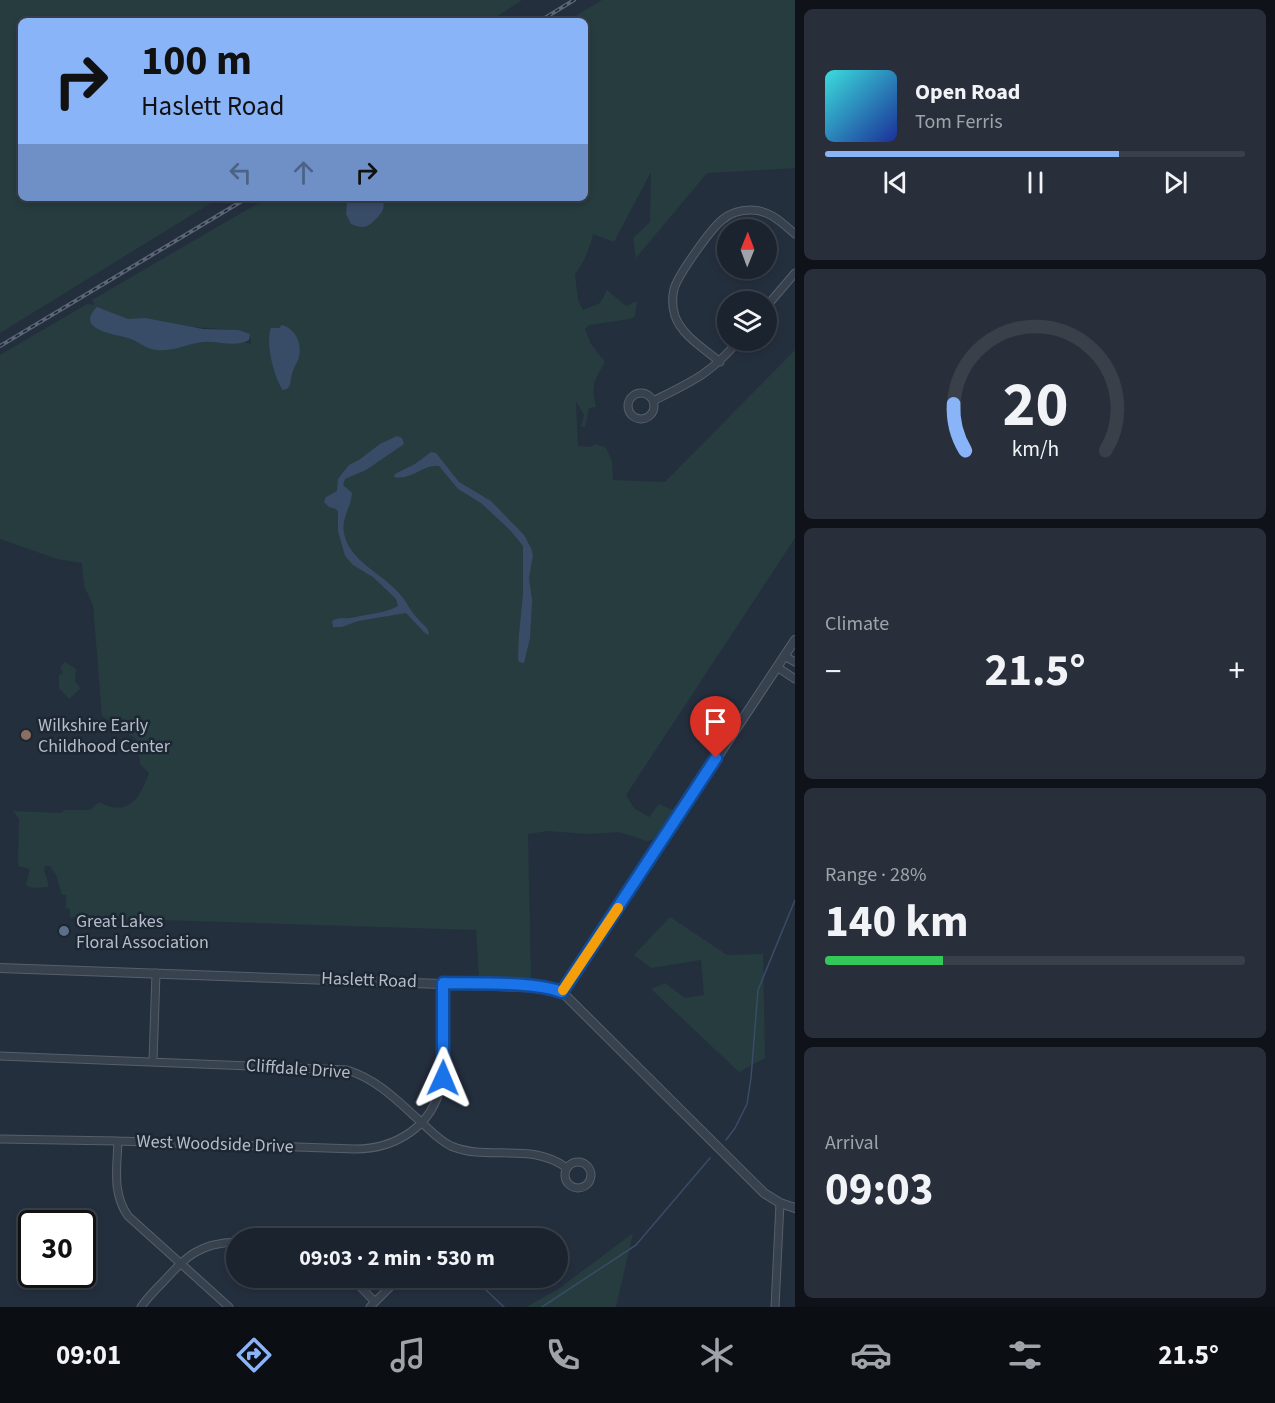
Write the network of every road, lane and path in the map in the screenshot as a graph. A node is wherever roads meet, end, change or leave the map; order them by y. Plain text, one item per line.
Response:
1 (795, 234) edge
2 (795, 273) edge
3 (777, 295) edge
4 (730, 351) edge
5 (720, 362) junction
6 (653, 401) dead end
7 (795, 639) edge
8 (784, 656) junction
9 (795, 662) edge
10 (777, 667) junction
11 (795, 679) edge
12 (0, 968) edge
13 (156, 973) junction
14 (443, 983) junction
15 (562, 992) junction
16 (0, 1056) edge
17 (153, 1062) junction
18 (422, 1123) junction
19 (0, 1139) edge
20 (118, 1141) junction
21 (567, 1168) dead end
22 (780, 1203) junction
23 (795, 1208) edge
24 (226, 1242) edge
25 (180, 1263) junction
26 (360, 1288) edge
27 (389, 1288) edge
28 (372, 1304) edge
29 (141, 1307) edge
30 (229, 1307) edge
31 (775, 1307) edge

1 - 5 street
2 - 3 street
4 - 5 street
5 - 6 street
7 - 8 street
8 - 9 street
8 - 10 street
10 - 11 street
10 - 15 street
12 - 13 street, Haslett Road
13 - 14 street, Haslett Road
13 - 17 street
14 - 15 street, Haslett Road
14 - 18 street
15 - 22 street
16 - 17 street, Cliffdale Drive
17 - 18 street, Cliffdale Drive
18 - 20 street, West Woodside Drive
18 - 21 street, Cliffdale Drive
19 - 20 street, West Woodside Drive
20 - 25 street
22 - 23 street
22 - 31 street
24 - 25 street
25 - 29 street
25 - 30 street
26 - 28 street
27 - 28 street

